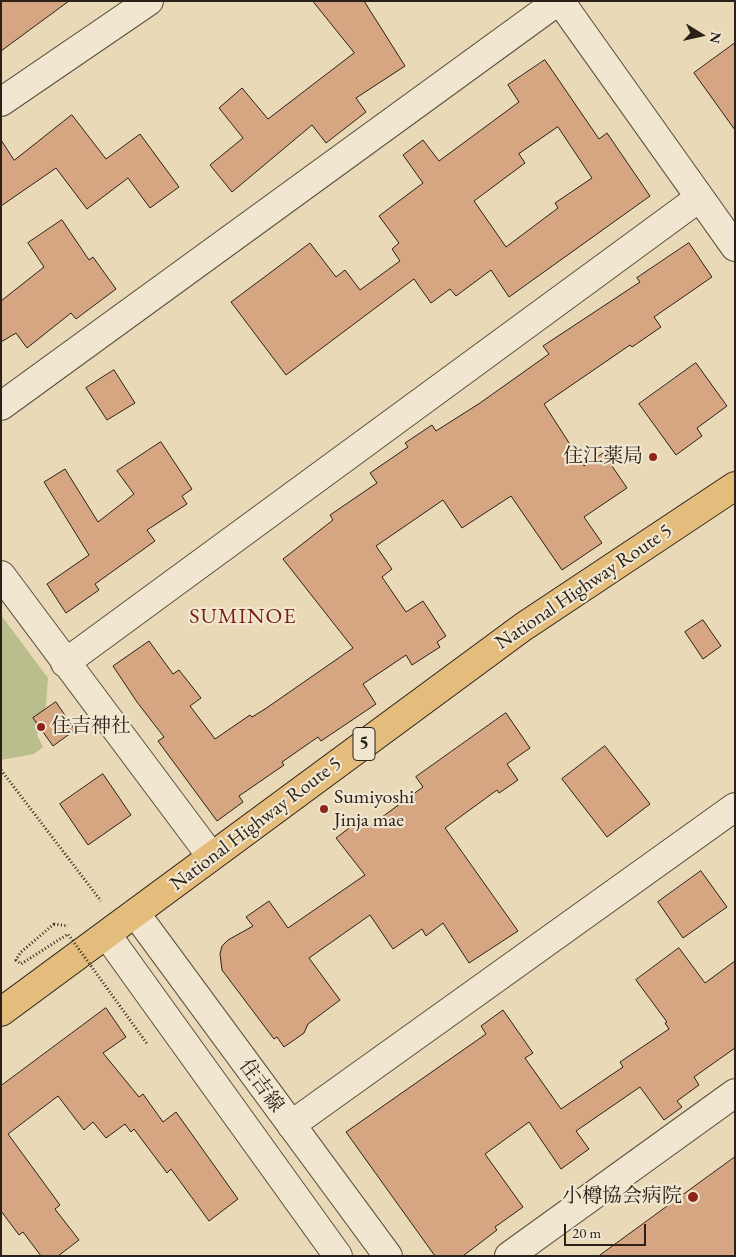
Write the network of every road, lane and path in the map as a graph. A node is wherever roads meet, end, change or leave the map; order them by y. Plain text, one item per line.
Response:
1 (148, 1) edge
2 (559, 2) edge
3 (1, 102) edge
4 (699, 198) junction
5 (735, 246) edge
6 (1, 406) edge
7 (735, 486) edge
8 (1, 575) edge
9 (65, 664) junction
10 (1, 770) edge
11 (735, 807) edge
12 (211, 856) junction
13 (101, 901) dead end
14 (136, 914) junction
15 (68, 926) dead end
16 (107, 935) junction
17 (1, 1012) edge
18 (148, 1045) dead end
19 (735, 1093) edge
20 (290, 1126) junction
21 (338, 1256) edge
22 (388, 1256) edge
23 (509, 1256) edge

1 - 3 street
2 - 4 street
2 - 6 street
4 - 5 street
4 - 9 street
7 - 12 highway, National Highway Route 5 / 5
8 - 9 street
9 - 12 street
10 - 13 path
11 - 20 street
12 - 14 highway, National Highway Route 5 / 5
14 - 16 highway, National Highway Route 5 / 5
14 - 20 street, 住吉線
15 - 18 path, bridge
16 - 17 highway, National Highway Route 5 / 5
16 - 21 street, 住吉線
19 - 23 street
20 - 22 street, 住吉線

